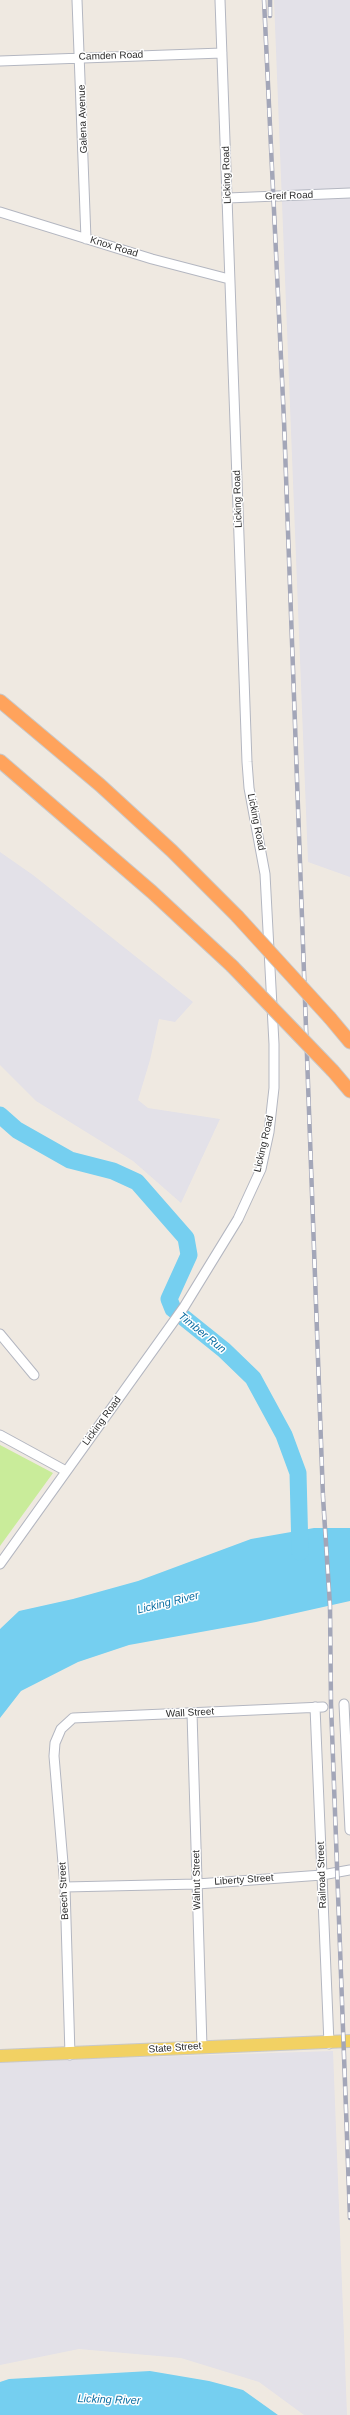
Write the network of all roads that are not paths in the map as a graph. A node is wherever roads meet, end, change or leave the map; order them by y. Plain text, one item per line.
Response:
1 (77, 0) edge
2 (220, 0) edge
3 (222, 53) junction
4 (80, 58) junction
5 (0, 61) edge
6 (350, 193) edge
7 (228, 198) junction
8 (0, 212) edge
9 (86, 239) junction
10 (229, 279) junction
11 (0, 702) edge
12 (0, 761) edge
13 (350, 1042) edge
14 (350, 1091) edge
15 (0, 1334) edge
16 (34, 1375) dead end
17 (0, 1435) edge
18 (66, 1471) junction
19 (0, 1564) edge
20 (344, 1704) edge
21 (319, 1707) joint
22 (192, 1713) junction
23 (60, 1729) joint
24 (350, 1830) edge
25 (350, 1870) edge
26 (322, 1875) junction
27 (197, 1884) junction
28 (65, 1887) junction
29 (350, 2041) edge
30 (329, 2044) junction
31 (202, 2047) junction
32 (70, 2055) junction
33 (0, 2056) edge

1 - 4 street, Galena Avenue
2 - 3 street, Licking Road
3 - 4 street, Camden Road
3 - 7 street, Licking Road
4 - 5 street, Camden Road
4 - 9 street, Galena Avenue
6 - 7 street, Greif Road
7 - 10 street, Licking Road
8 - 9 street, Knox Road
9 - 10 street, Knox Road
10 - 18 street, Licking Road
11 - 13 highway, bridge
12 - 14 highway, bridge
15 - 16 street
17 - 18 street
18 - 19 street, Licking Road
20 - 24 street
21 - 22 street, Wall Street
21 - 26 street, Railroad Street
22 - 23 street, Wall Street
22 - 27 street, Walnut Street
23 - 28 street, Beech Street
25 - 26 street, Liberty Street
26 - 27 street, Liberty Street
26 - 30 street, Railroad Street
27 - 28 street, Liberty Street
27 - 31 street, Walnut Street
28 - 32 street, Beech Street
29 - 30 main road, State Street
30 - 31 main road, State Street
31 - 32 main road, State Street
32 - 33 main road, State Street

